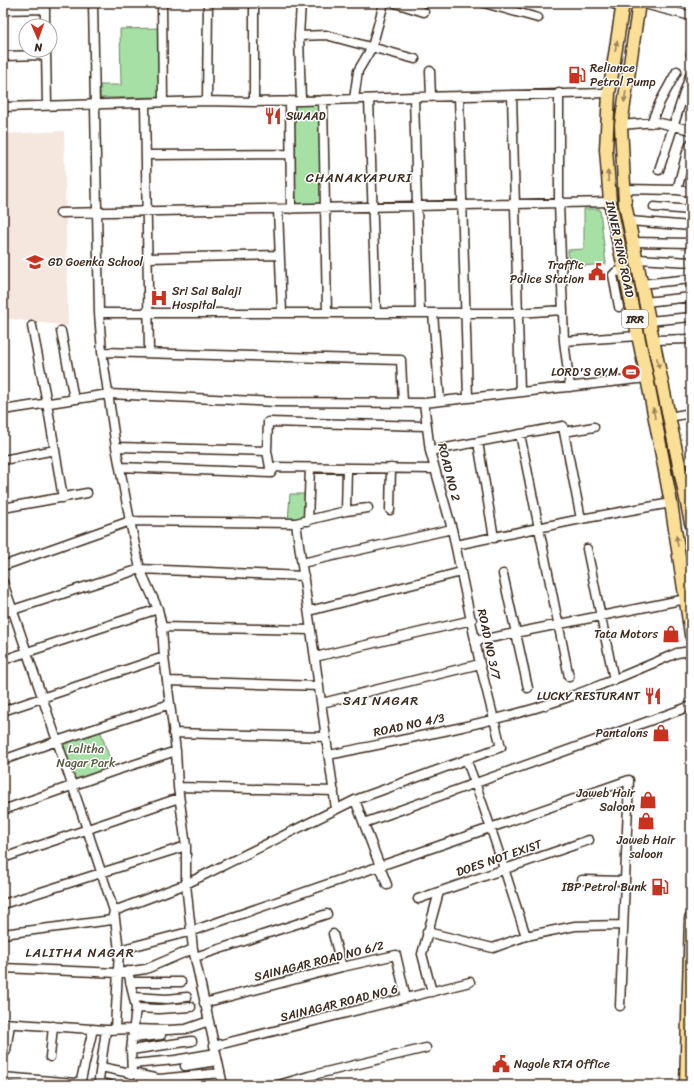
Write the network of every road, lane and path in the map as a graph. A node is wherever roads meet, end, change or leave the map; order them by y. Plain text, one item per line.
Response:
1 (93, 3) edge
2 (162, 3) edge
3 (208, 3) edge
4 (254, 3) edge
5 (301, 3) edge
6 (384, 3) edge
7 (395, 3) edge
8 (484, 3) edge
9 (640, 3) edge
10 (618, 4) edge
11 (4, 8) edge
12 (424, 12) dead end
13 (691, 16) edge
14 (45, 18) edge
15 (538, 18) dead end
16 (299, 36) junction
17 (372, 47) junction
18 (18, 55) edge
19 (3, 56) edge
20 (46, 58) edge
21 (415, 59) dead end
22 (430, 70) dead end
23 (677, 71) dead end
24 (691, 72) edge
25 (559, 93) junction
26 (609, 93) junction
27 (512, 95) junction
28 (431, 96) junction
29 (459, 96) junction
30 (414, 97) junction
31 (354, 99) junction
32 (369, 99) junction
33 (323, 100) junction
34 (207, 101) junction
35 (290, 101) junction
36 (301, 101) junction
37 (163, 102) junction
38 (254, 102) junction
39 (145, 103) junction
40 (95, 104) junction
41 (47, 105) junction
42 (3, 107) edge
43 (651, 123) junction
44 (621, 125) junction
45 (673, 126) junction
46 (691, 130) edge
47 (691, 143) edge
48 (290, 154) junction
49 (146, 155) junction
50 (659, 170) dead end
51 (624, 189) junction
52 (677, 190) junction
53 (691, 192) edge
54 (610, 202) junction
55 (559, 203) junction
56 (515, 204) junction
57 (462, 205) junction
58 (417, 206) junction
59 (372, 207) junction
60 (654, 207) dead end
61 (291, 208) junction
62 (325, 208) junction
63 (278, 209) junction
64 (691, 210) edge
65 (147, 211) junction
66 (97, 212) junction
67 (60, 213) dead end
68 (630, 221) junction
69 (691, 226) edge
70 (633, 242) junction
71 (691, 243) edge
72 (279, 255) junction
73 (148, 258) junction
74 (637, 259) junction
75 (691, 262) edge
76 (625, 270) junction
77 (691, 279) edge
78 (641, 284) junction
79 (691, 285) edge
80 (691, 297) edge
81 (645, 302) junction
82 (619, 307) dead end
83 (563, 310) junction
84 (99, 313) junction
85 (149, 313) junction
86 (282, 313) junction
87 (327, 313) junction
88 (376, 313) junction
89 (420, 313) junction
90 (433, 313) junction
91 (466, 313) junction
92 (518, 313) junction
93 (691, 317) edge
94 (649, 321) junction
95 (32, 326) dead end
96 (61, 331) dead end
97 (638, 336) junction
98 (691, 339) edge
99 (653, 340) junction
100 (564, 341) junction
101 (102, 352) junction
102 (149, 352) junction
103 (647, 378) junction
104 (570, 386) junction
105 (520, 392) junction
106 (109, 394) junction
107 (74, 398) junction
108 (468, 398) junction
109 (440, 401) junction
110 (47, 403) junction
111 (403, 403) junction
112 (424, 403) junction
113 (3, 410) edge
114 (691, 413) edge
115 (669, 417) junction
116 (426, 426) junction
117 (594, 427) dead end
118 (564, 432) junction
119 (520, 434) junction
120 (658, 434) junction
121 (478, 442) junction
122 (675, 442) junction
123 (116, 447) junction
124 (55, 450) junction
125 (267, 451) junction
126 (430, 451) junction
127 (3, 460) edge
128 (120, 467) junction
129 (310, 468) junction
130 (347, 468) junction
131 (391, 468) junction
132 (434, 469) junction
133 (271, 473) junction
134 (686, 473) edge
135 (87, 493) dead end
136 (63, 498) junction
137 (671, 503) junction
138 (3, 508) edge
139 (368, 508) dead end
140 (390, 510) dead end
141 (346, 511) junction
142 (581, 519) junction
143 (308, 520) junction
144 (130, 521) junction
145 (296, 523) junction
146 (691, 523) edge
147 (539, 528) junction
148 (452, 529) junction
149 (494, 538) junction
150 (456, 545) junction
151 (586, 549) dead end
152 (302, 563) junction
153 (3, 566) edge
154 (140, 569) junction
155 (461, 572) junction
156 (503, 574) dead end
157 (304, 576) junction
158 (3, 582) edge
159 (686, 599) junction
160 (13, 609) junction
161 (158, 609) junction
162 (309, 611) junction
163 (3, 613) edge
164 (602, 616) junction
165 (472, 620) junction
166 (558, 624) junction
167 (162, 627) junction
168 (311, 630) junction
169 (516, 633) junction
170 (691, 635) edge
171 (475, 641) junction
172 (691, 651) edge
173 (27, 652) junction
174 (164, 657) junction
175 (315, 657) junction
176 (3, 660) edge
177 (480, 664) junction
178 (569, 677) dead end
179 (614, 680) junction
180 (168, 681) junction
181 (319, 686) junction
182 (528, 688) dead end
183 (43, 697) junction
184 (170, 704) junction
185 (322, 704) junction
186 (691, 706) edge
187 (3, 710) edge
188 (494, 720) junction
189 (173, 733) junction
190 (326, 738) junction
191 (57, 741) junction
192 (176, 751) junction
193 (329, 755) junction
194 (466, 759) junction
195 (3, 760) edge
196 (475, 783) junction
197 (72, 786) junction
198 (178, 787) junction
199 (334, 790) junction
200 (179, 798) junction
201 (355, 800) junction
202 (336, 809) junction
203 (3, 810) edge
204 (364, 823) junction
205 (491, 827) junction
206 (87, 829) junction
207 (588, 840) dead end
208 (186, 846) junction
209 (3, 858) edge
210 (379, 865) junction
211 (504, 869) junction
212 (101, 872) junction
213 (582, 880) dead end
214 (624, 881) junction
215 (186, 884) junction
216 (387, 885) dead end
217 (439, 892) junction
218 (418, 899) dead end
219 (3, 904) edge
220 (114, 911) junction
221 (327, 914) dead end
222 (691, 919) edge
223 (623, 925) junction
224 (192, 931) junction
225 (427, 932) junction
226 (3, 934) edge
227 (333, 934) dead end
228 (526, 936) junction
229 (119, 950) junction
230 (194, 953) junction
231 (342, 967) junction
232 (3, 968) edge
233 (128, 971) junction
234 (118, 973) junction
235 (130, 982) junction
236 (181, 982) dead end
237 (470, 982) dead end
238 (432, 992) junction
239 (134, 997) junction
240 (187, 997) dead end
241 (406, 998) junction
242 (204, 1003) junction
243 (620, 1006) dead end
244 (191, 1007) dead end
245 (136, 1008) junction
246 (209, 1021) junction
247 (6, 1023) edge
248 (53, 1026) junction
249 (93, 1029) junction
250 (115, 1029) junction
251 (133, 1029) junction
252 (106, 1030) junction
253 (161, 1035) dead end
254 (132, 1038) junction
255 (192, 1041) dead end
256 (426, 1048) dead end
257 (131, 1050) junction
258 (6, 1051) dead end
259 (216, 1054) junction
260 (50, 1057) dead end
261 (132, 1064) junction
262 (185, 1066) dead end
263 (101, 1067) junction
264 (220, 1073) junction
265 (135, 1074) junction
266 (3, 1077) edge
267 (158, 1082) edge
268 (76, 1084) edge
269 (110, 1085) edge
270 (142, 1085) edge
271 (222, 1085) edge
272 (278, 1085) edge
273 (686, 1085) edge

1 - 40 street
2 - 37 street
3 - 34 street
4 - 38 street
5 - 16 street
6 - 17 street
7 - 12 street
8 - 15 street
9 - 13 street
9 -> 44 highway, INNER RING ROAD / IRR
26 -> 10 highway, INNER RING ROAD / IRR
11 - 14 street
16 - 17 street
16 - 36 street
17 - 21 street
17 - 31 street
18 - 19 street
20 - 41 street
22 - 28 street
23 - 43 street
24 - 45 street
25 - 26 street
25 - 27 street
25 - 55 street
54 -> 26 highway, INNER RING ROAD / IRR
27 - 29 street
27 - 56 street
28 - 29 street
28 - 30 street
29 - 57 street
30 - 32 street
30 - 58 street
31 - 32 street
31 - 33 street
32 - 59 street
33 - 36 street
33 - 62 street
34 - 37 street
34 - 38 street
35 - 36 street
35 - 38 street
35 - 48 street
37 - 39 street
39 - 40 street
39 - 49 street
40 - 41 street
40 - 66 street
41 - 42 street
43 - 44 street
43 - 45 street
44 - 51 highway, INNER RING ROAD / IRR
45 - 46 street
45 - 50 street
47 - 52 street
48 - 49 street
48 - 61 street
49 - 65 street
51 - 52 street
51 - 68 highway, INNER RING ROAD / IRR
52 - 53 street
54 - 55 street
54 - 76 highway, INNER RING ROAD / IRR
55 - 56 street
55 - 83 street
56 - 57 street
56 - 92 street
57 - 58 street
57 - 91 street
58 - 59 street
58 - 89 street
59 - 62 street
59 - 88 street
60 - 64 street
61 - 62 street
61 - 63 street
62 - 87 street
63 - 65 street
63 - 72 street
65 - 66 street
65 - 73 street
66 - 67 street
66 - 84 street
68 - 69 street
68 - 70 highway, INNER RING ROAD / IRR
70 - 71 street
70 - 74 highway, INNER RING ROAD / IRR
72 - 73 street
72 - 86 street
73 - 85 street
74 - 75 street
74 - 78 highway, INNER RING ROAD / IRR
76 - 82 street
76 - 97 highway, INNER RING ROAD / IRR
77 - 78 street
78 - 81 highway, INNER RING ROAD / IRR
79 - 80 street
80 - 81 street
80 - 93 street
81 - 94 highway, INNER RING ROAD / IRR
83 - 92 street
83 - 100 street
84 - 85 street
84 - 101 street
85 - 86 street
85 - 102 street
86 - 87 street
87 - 88 street
88 - 89 street
89 - 90 street
90 - 91 street
90 - 109 street
91 - 92 street
91 - 108 street
92 - 105 street
93 - 94 street
94 - 99 highway, INNER RING ROAD / IRR
95 - 110 street
96 - 107 street
97 - 100 street
97 - 103 highway, INNER RING ROAD / IRR
98 - 99 street
99 -> 115 highway, INNER RING ROAD / IRR
100 - 104 street
101 - 102 street
101 - 106 street
102 - 111 street
103 - 104 street
120 -> 103 highway, INNER RING ROAD / IRR
104 - 105 street
105 - 108 street
106 - 107 street
106 - 111 street
106 - 123 street
107 - 110 street
108 - 109 street
109 - 112 street
110 - 113 street
110 - 124 street
111 - 112 street
112 - 116 street, ROAD NO 2
114 - 115 street
115 - 122 highway, INNER RING ROAD / IRR
116 - 125 street
116 - 126 street, ROAD NO 2
117 - 118 street
118 - 119 street
118 - 142 street
119 - 121 street
119 - 147 street
120 - 122 highway
120 - 137 highway, INNER RING ROAD / IRR
121 - 126 street
121 - 149 street
122 - 134 highway, INNER RING ROAD / IRR
123 - 125 street
123 - 128 street
124 - 127 street
124 - 136 street
125 - 133 street
126 - 132 street, ROAD NO 2
128 - 133 street
128 - 144 street
129 - 130 street
129 - 133 street
129 - 143 street
130 - 131 street
130 - 141 street
131 - 132 street
131 - 140 street
132 - 148 street, ROAD NO 2
134 - 146 highway, INNER RING ROAD / IRR
135 - 136 street
136 - 138 street
137 - 142 street
159 -> 137 highway, INNER RING ROAD / IRR
139 - 141 street
141 - 143 street
142 - 147 street
143 - 145 street
144 - 145 street
144 - 153 street
144 - 154 street
145 - 152 street
147 - 149 street
147 - 166 street
148 - 150 street, ROAD NO 2
148 - 152 street
149 - 150 street
150 - 155 street, ROAD NO 3/7
151 - 164 street
152 - 157 street
154 - 157 street
154 - 160 street
154 - 161 street
155 - 162 street
155 - 165 street, ROAD NO 3/7
156 - 169 street
157 - 162 street
158 - 160 street
159 - 164 street
159 - 170 highway, INNER RING ROAD / IRR
160 - 163 street
160 - 173 street
161 - 167 street
161 - 173 street
162 - 168 street
164 - 166 street
164 - 179 street
165 - 171 street, ROAD NO 3/7
165 - 175 street
166 - 169 street
166 - 178 street
167 - 168 street
167 - 174 street
168 - 175 street
169 - 171 street
169 - 182 street
171 - 177 street, ROAD NO 3/7
172 - 179 street, ROAD NO 4/3
173 - 176 street
173 - 183 street
174 - 180 street
174 - 183 street
175 - 181 street
177 - 185 street
177 - 188 street, ROAD NO 3/7
179 - 188 street, ROAD NO 4/3
180 - 181 street
180 - 184 street
181 - 185 street
183 - 187 street
183 - 191 street
184 - 189 street
184 - 191 street
185 - 190 street
186 - 196 street
188 - 193 street, ROAD NO 4/3
188 - 194 street, ROAD NO 3/7
189 - 190 street
189 - 192 street
190 - 193 street
191 - 195 street
191 - 197 street
192 - 197 street
192 - 198 street
193 - 199 street
194 - 196 street
194 - 201 street
196 - 204 street
196 - 205 street
197 - 203 street
197 - 206 street
198 - 199 street
198 - 200 street
199 - 202 street
200 - 206 street
200 - 208 street
201 - 202 street
201 - 204 street
202 - 215 street
204 - 210 street
205 - 210 street
205 - 211 street
205 - 214 street
206 - 209 street
206 - 212 street
207 - 211 street, DOES NOT EXIST
208 - 212 street
208 - 215 street
210 - 216 street
210 - 224 street
211 - 217 street, DOES NOT EXIST
211 - 228 street
212 - 219 street
212 - 220 street
213 - 214 street
214 - 223 street
215 - 220 street
215 - 224 street
217 - 218 street, DOES NOT EXIST
217 - 225 street
220 - 226 street
220 - 229 street
221 - 230 street
222 - 273 highway
223 - 228 street
223 - 243 street
224 - 229 street
224 - 230 street
225 - 228 street
225 - 238 street
227 - 231 street
229 - 234 street
230 - 233 street
230 - 242 street
231 - 241 street, SAINAGAR ROAD NO 6/2
231 - 242 street, SAINAGAR ROAD NO 6/2
232 - 234 street
233 - 234 street
233 - 235 street
234 - 250 street
235 - 236 street
235 - 239 street
237 - 238 street, SAINAGAR ROAD NO 6
238 - 241 street, SAINAGAR ROAD NO 6
239 - 240 street
239 - 245 street
241 - 259 street, SAINAGAR ROAD NO 6
242 - 246 street
244 - 245 street
245 - 251 street
246 - 251 street
246 - 259 street
247 - 248 street
247 - 258 street
248 - 249 street
248 - 260 street
249 - 252 street
249 - 268 street
250 - 251 street
250 - 252 street
251 - 254 street
252 - 263 street
253 - 254 street
254 - 257 street
255 - 257 street
256 - 272 street
257 - 261 street
259 - 261 street
259 - 262 street
259 - 264 street
261 - 265 street
263 - 265 street
263 - 269 street
264 - 267 street
264 - 271 street
265 - 267 street
265 - 270 street
266 - 268 street

